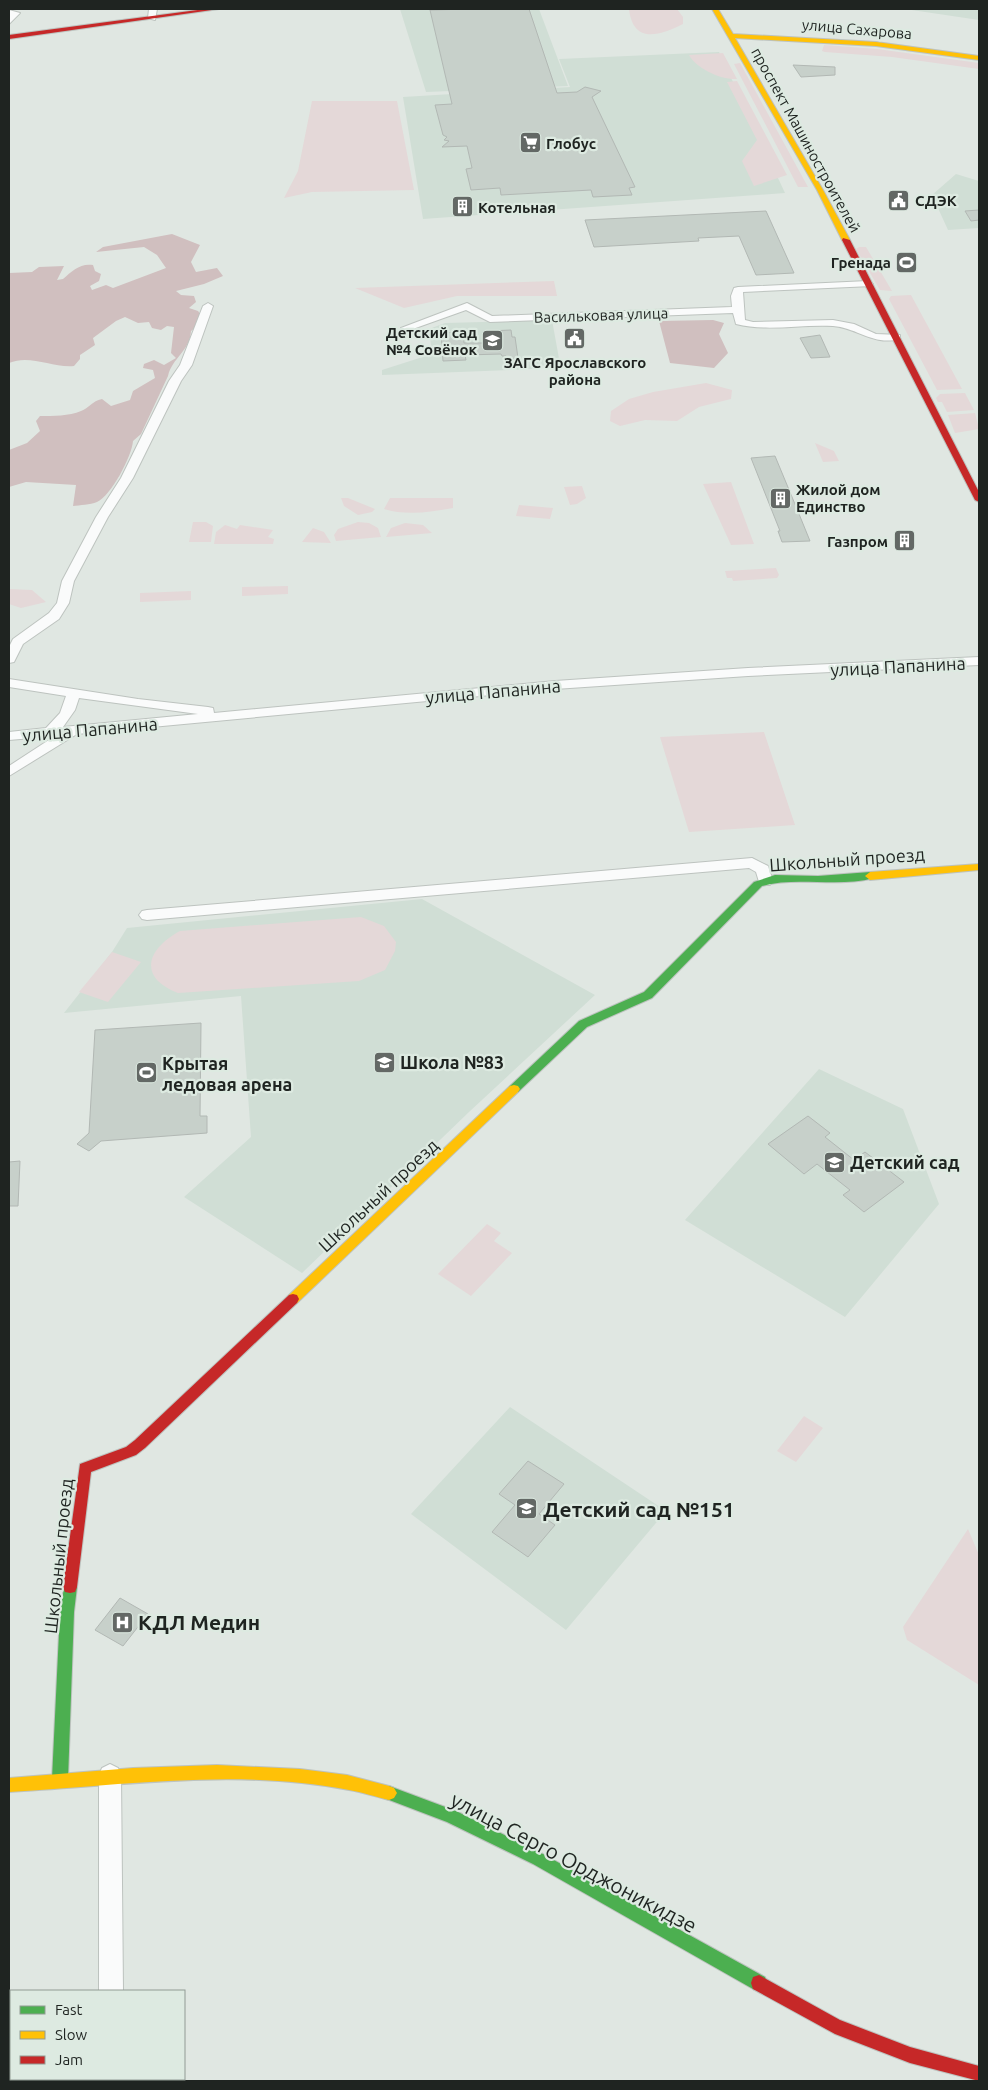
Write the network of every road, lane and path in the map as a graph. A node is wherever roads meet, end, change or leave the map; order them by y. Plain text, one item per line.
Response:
1 (216, 9) edge
2 (715, 9) edge
3 (9, 13) edge
4 (153, 13) edge
5 (9, 21) edge
6 (732, 36) junction
7 (9, 37) edge
8 (979, 58) edge
9 (868, 284) junction
10 (208, 306) dead end
11 (738, 310) junction
12 (406, 328) dead end
13 (896, 337) junction
14 (979, 500) edge
15 (9, 659) edge
16 (979, 662) edge
17 (9, 683) edge
18 (73, 692) junction
19 (240, 714) junction
20 (73, 731) junction
21 (49, 733) junction
22 (9, 736) edge
23 (9, 772) edge
24 (979, 868) edge
25 (764, 881) junction
26 (147, 915) dead end
27 (110, 1776) junction
28 (60, 1780) junction
29 (9, 1784) edge
30 (111, 1990) edge
31 (979, 2074) edge

1 - 4 street
2 - 6 street, проспект Машиностроителей
3 - 5 street
4 - 7 street
6 - 8 street, улица Сахарова
6 - 9 street, проспект Машиностроителей
9 - 11 street
9 - 13 street, проспект Машиностроителей
10 - 15 street
11 - 12 street, Васильковая улица
11 - 13 street
13 - 14 street, проспект Машиностроителей
16 - 19 street, улица Папанина
17 - 18 street
18 - 19 street
18 - 21 street
19 - 20 street, улица Папанина
20 - 21 street, улица Папанина
20 - 23 street
21 - 22 street, улица Папанина
24 - 25 street, Школьный проезд
25 - 26 street
25 - 28 street, Школьный проезд
27 - 28 street, улица Серго Орджоникидзе
27 - 30 street
27 - 31 street, улица Серго Орджоникидзе
28 - 29 street, улица Серго Орджоникидзе

